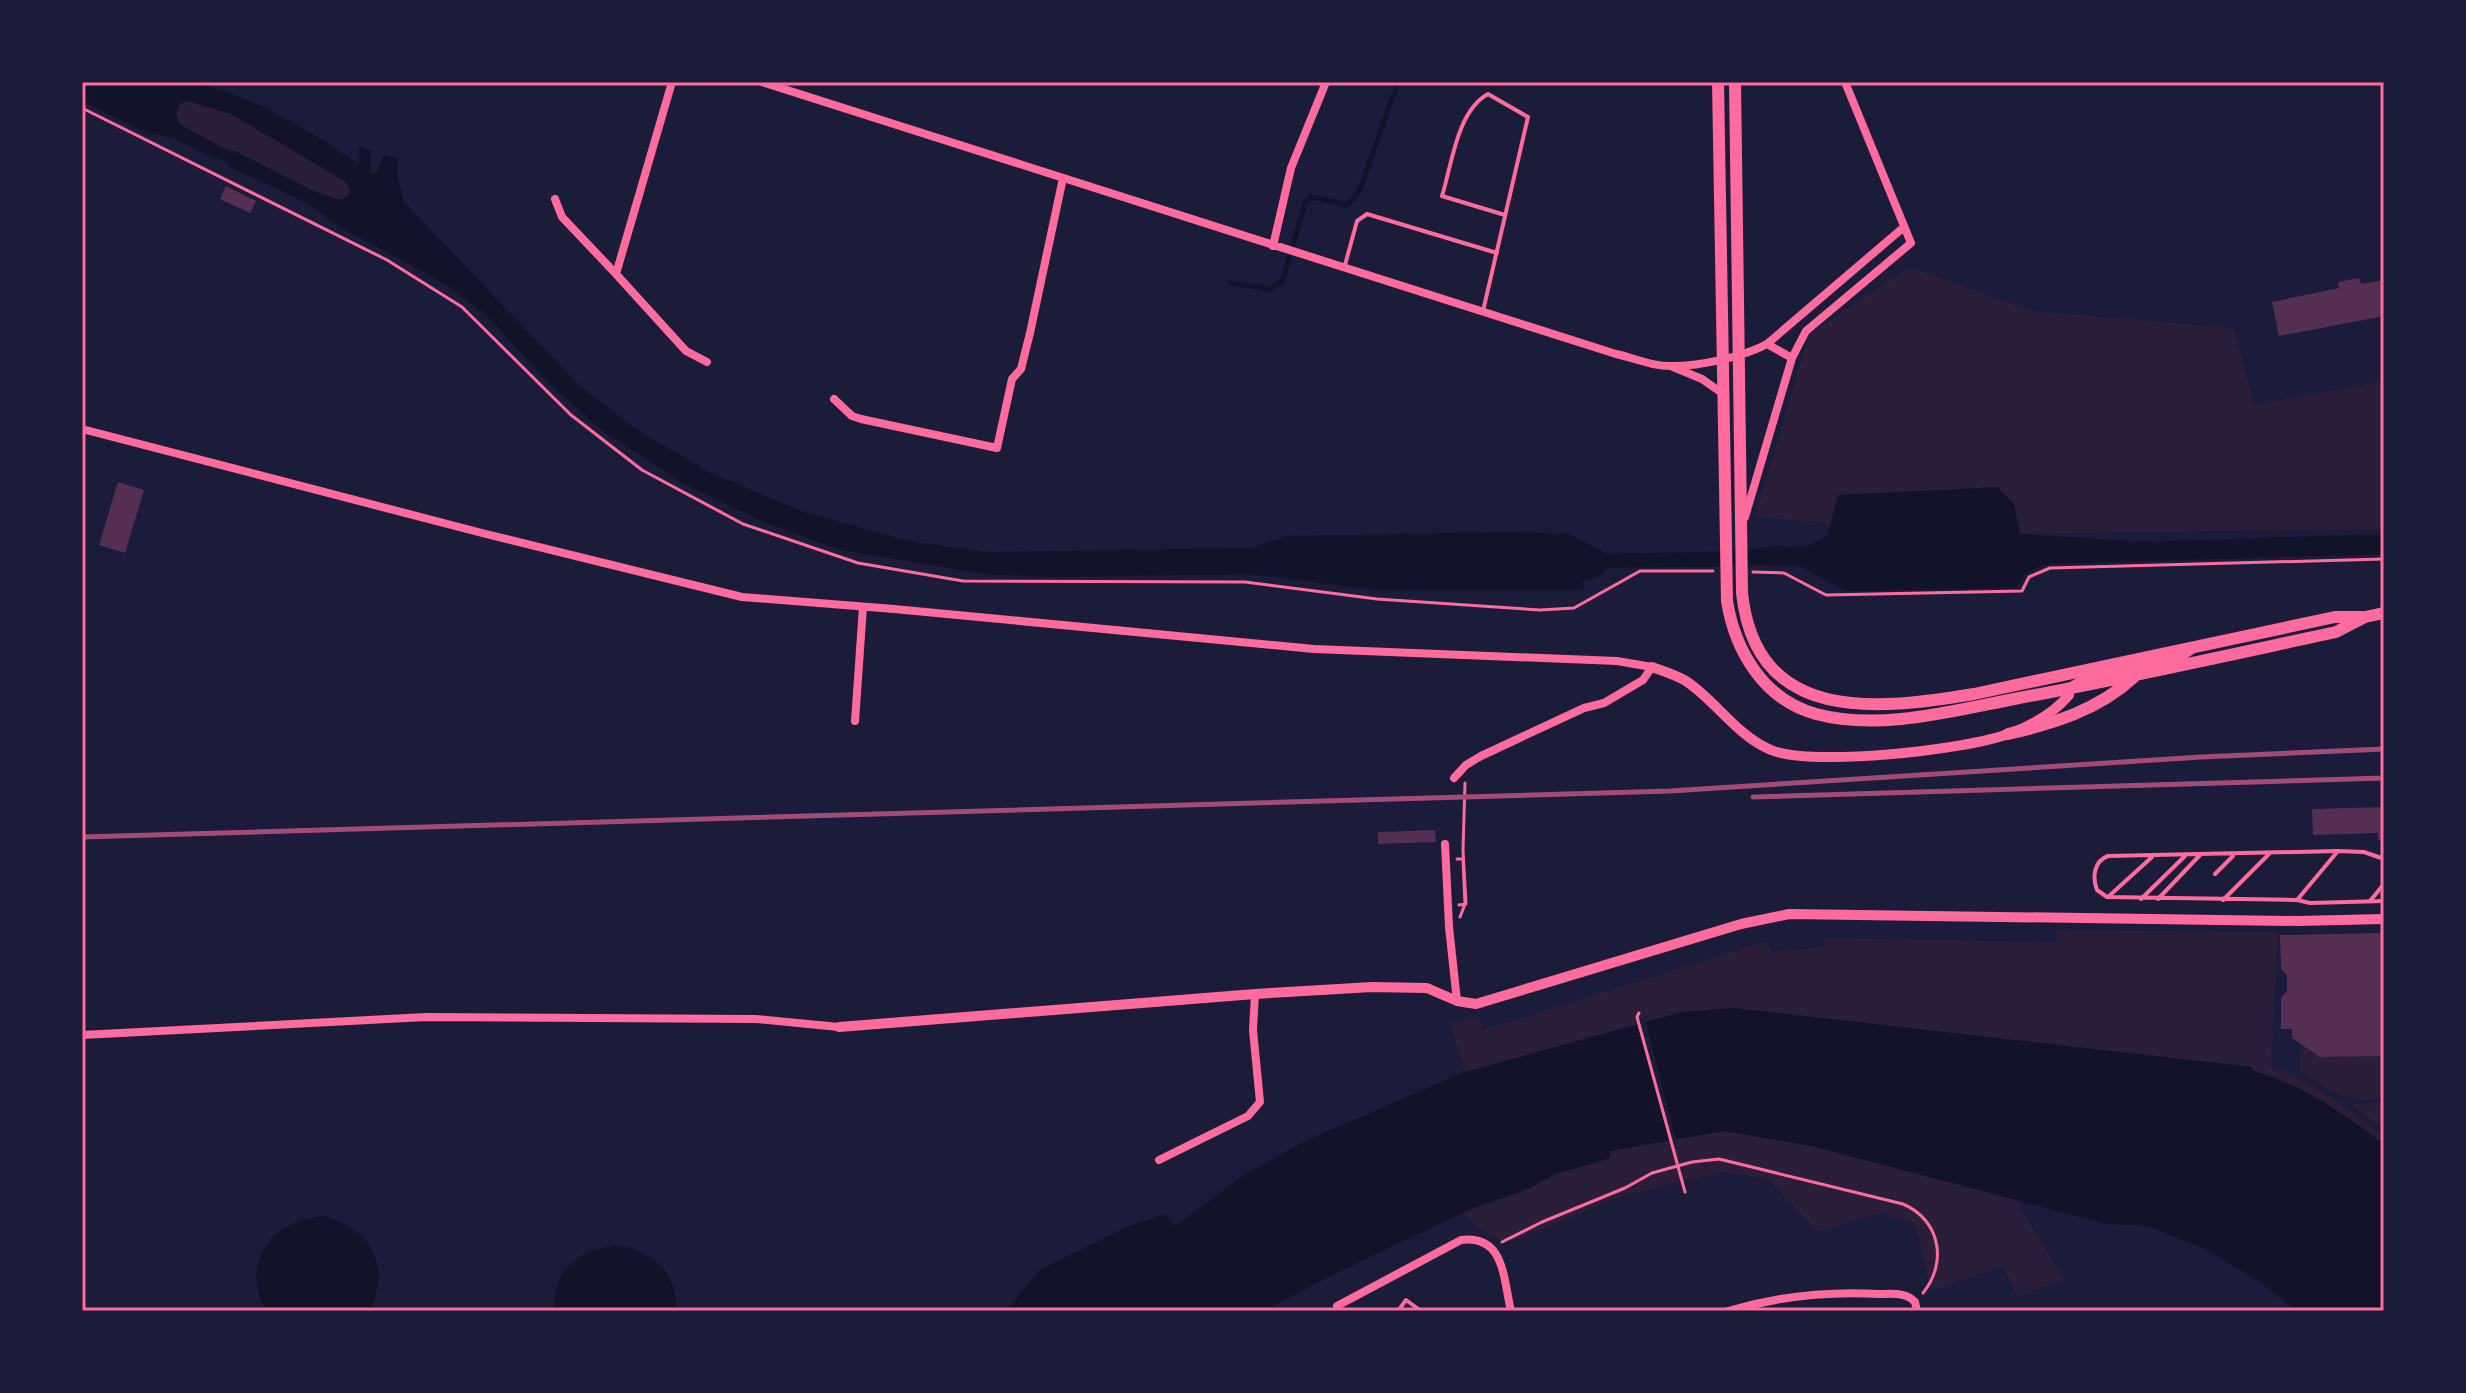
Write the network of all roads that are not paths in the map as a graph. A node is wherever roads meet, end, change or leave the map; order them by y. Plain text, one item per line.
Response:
1 (672, 82) edge
2 (762, 82) edge
3 (1326, 82) edge
4 (1718, 82) edge
5 (1735, 82) edge
6 (1845, 82) edge
7 (1063, 178) junction
8 (555, 199) dead end
9 (1505, 215) junction
10 (1904, 227) junction
11 (1273, 246) junction
12 (1497, 253) junction
13 (1344, 268) junction
14 (616, 274) junction
15 (1483, 311) junction
16 (1767, 344) junction
17 (1737, 355) junction
18 (1721, 358) junction
19 (1792, 358) junction
20 (707, 362) dead end
21 (1673, 366) junction
22 (1722, 393) junction
23 (834, 399) dead end
24 (82, 429) edge
25 (1741, 529) junction
26 (863, 607) junction
27 (2384, 613) edge
28 (2365, 617) junction
29 (2198, 646) junction
30 (1652, 667) junction
31 (2135, 676) junction
32 (2068, 689) junction
33 (855, 721) dead end
34 (2008, 734) junction
35 (1454, 778) dead end
36 (1445, 844) dead end
37 (2338, 851) junction
38 (2270, 853) junction
39 (2235, 854) junction
40 (2154, 855) junction
41 (2186, 855) junction
42 (2200, 855) junction
43 (2384, 859) edge
44 (2215, 874) dead end
45 (2384, 884) edge
46 (2107, 897) junction
47 (2141, 899) junction
48 (2158, 899) junction
49 (2223, 900) junction
50 (2297, 900) junction
51 (2370, 901) junction
52 (2384, 901) edge
53 (2384, 919) edge
54 (1255, 994) junction
55 (1457, 1001) junction
56 (839, 1027) joint
57 (82, 1035) edge
58 (1159, 1160) dead end
59 (1337, 1306) dead end
60 (1916, 1306) edge
61 (1398, 1311) edge
62 (1421, 1311) edge
63 (1511, 1311) edge
64 (1729, 1311) edge

1 - 14 street
2 - 7 street
3 - 11 street
4 - 18 main road
5 - 17 main road
6 - 10 street
7 - 11 street
7 - 23 street
8 - 14 street
9 - 9 lane
9 - 12 lane
10 - 16 street
10 - 19 street
11 - 13 street
12 - 13 lane
12 - 15 lane
13 - 15 street
14 - 20 street
15 - 21 street
16 - 17 street
16 - 19 street
17 - 18 street
17 - 25 main road
18 - 21 street
18 - 22 main road
19 - 25 street
21 - 22 street
22 - 32 main road
24 - 26 street
25 - 29 main road
26 - 30 street
26 - 33 street
27 - 28 main road
28 - 29 main road
28 - 31 main road
29 - 32 street
30 - 34 street
30 - 35 street
31 - 32 main road
31 - 34 main road
32 - 34 street
36 - 55 street
37 - 38 lane
37 - 43 lane
37 - 50 lane
38 - 39 lane
38 - 49 lane
39 - 42 lane
39 - 44 lane
40 - 41 lane
40 - 46 lane
40 - 46 lane
41 - 42 lane
41 - 47 lane
42 - 48 lane
45 - 51 lane
46 - 47 lane
47 - 48 lane
48 - 49 lane
49 - 50 lane
50 - 51 lane
51 - 52 lane
53 - 55 street
54 - 55 street
54 - 56 street
54 - 58 street
56 - 57 street
59 - 63 street
60 - 64 street
61 - 62 lane

